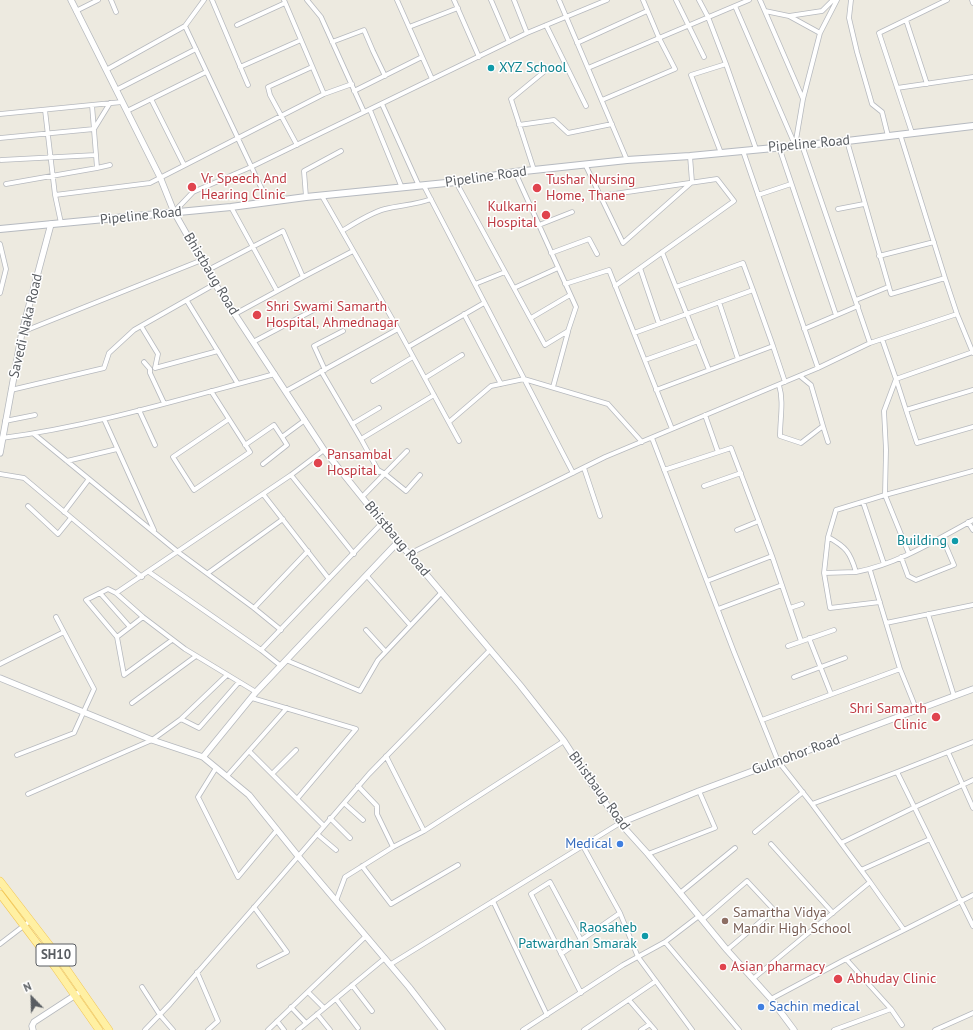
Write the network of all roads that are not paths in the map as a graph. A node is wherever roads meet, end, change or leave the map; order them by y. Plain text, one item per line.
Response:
1 (71, 0) edge
2 (98, 0) edge
3 (111, 0) edge
4 (204, 0) edge
5 (212, 0) edge
6 (307, 0) edge
7 (398, 0) edge
8 (454, 0) edge
9 (491, 0) edge
10 (514, 0) edge
11 (559, 0) edge
12 (607, 0) edge
13 (643, 0) edge
14 (676, 0) edge
15 (699, 0) edge
16 (749, 0) edge
17 (760, 0) edge
18 (833, 0) edge
19 (837, 0) edge
20 (851, 0) edge
21 (947, 0) edge
22 (972, 0) edge
23 (285, 1) edge
24 (600, 1) edge
25 (743, 1) edge
26 (973, 3) edge
27 (735, 6) junction
28 (458, 8) junction
29 (647, 10) junction
30 (76, 11) junction
31 (765, 11) junction
32 (116, 12) dead end
33 (789, 16) junction
34 (566, 17) junction
35 (708, 17) junction
36 (906, 20) junction
37 (237, 25) dead end
38 (546, 25) junction
39 (185, 26) junction
40 (688, 26) junction
41 (409, 27) junction
42 (527, 33) junction
43 (820, 33) junction
44 (659, 38) junction
45 (301, 40) junction
46 (332, 42) junction
47 (509, 42) junction
48 (577, 43) junction
49 (196, 49) junction
50 (422, 57) junction
51 (479, 57) junction
52 (704, 57) dead end
53 (726, 64) junction
54 (240, 67) junction
55 (312, 67) junction
56 (588, 68) junction
57 (106, 70) junction
58 (545, 71) dead end
59 (206, 72) junction
60 (385, 76) junction
61 (973, 77) edge
62 (432, 80) junction
63 (352, 84) junction
64 (927, 84) junction
65 (248, 85) dead end
66 (897, 88) junction
67 (116, 90) junction
68 (354, 91) junction
69 (324, 94) junction
70 (151, 99) junction
71 (803, 99) junction
72 (602, 100) junction
73 (122, 102) junction
74 (110, 103) junction
75 (382, 104) junction
76 (92, 105) junction
77 (586, 106) dead end
78 (45, 110) junction
79 (370, 110) junction
80 (127, 111) junction
81 (364, 112) junction
82 (0, 114) edge
83 (280, 116) junction
84 (612, 124) junction
85 (519, 125) junction
86 (973, 126) edge
87 (94, 129) junction
88 (912, 133) junction
89 (900, 134) junction
90 (48, 135) junction
91 (888, 136) junction
92 (0, 138) edge
93 (237, 138) junction
94 (847, 141) junction
95 (297, 145) junction
96 (802, 145) junction
97 (795, 146) junction
98 (780, 147) junction
99 (756, 149) junction
100 (341, 151) dead end
101 (743, 151) junction
102 (721, 153) junction
103 (96, 155) junction
104 (690, 156) junction
105 (50, 157) junction
106 (1, 160) dead end
107 (627, 160) junction
108 (585, 164) junction
109 (184, 165) junction
110 (110, 166) dead end
111 (251, 167) junction
112 (96, 168) junction
113 (534, 170) junction
114 (515, 172) junction
115 (53, 175) junction
116 (160, 177) junction
117 (456, 182) junction
118 (692, 182) junction
119 (6, 184) dead end
120 (791, 184) junction
121 (422, 186) junction
122 (402, 188) junction
123 (55, 195) junction
124 (758, 195) junction
125 (322, 196) junction
126 (600, 196) junction
127 (306, 197) junction
128 (431, 199) junction
129 (268, 202) junction
130 (864, 204) junction
131 (231, 207) junction
132 (838, 209) dead end
133 (174, 212) junction
134 (572, 212) dead end
135 (61, 223) junction
136 (51, 224) junction
137 (539, 225) junction
138 (0, 229) edge
139 (342, 231) junction
140 (934, 242) junction
141 (0, 244) edge
142 (253, 247) junction
143 (353, 251) junction
144 (662, 252) junction
145 (551, 253) junction
146 (597, 254) dead end
147 (879, 256) junction
148 (202, 260) junction
149 (558, 268) junction
150 (640, 268) junction
151 (208, 270) junction
152 (505, 272) junction
153 (303, 277) junction
154 (945, 278) junction
155 (216, 284) junction
156 (475, 284) junction
157 (565, 284) junction
158 (616, 286) junction
159 (676, 287) junction
160 (888, 287) junction
161 (514, 288) junction
162 (753, 290) junction
163 (277, 291) junction
164 (0, 293) edge
165 (570, 295) junction
166 (856, 300) junction
167 (187, 301) junction
168 (484, 302) junction
169 (719, 302) junction
170 (323, 305) dead end
171 (858, 306) junction
172 (235, 314) junction
173 (464, 314) junction
174 (686, 314) junction
175 (957, 314) junction
176 (836, 315) junction
177 (531, 318) junction
178 (659, 324) junction
179 (141, 326) junction
180 (398, 329) junction
181 (804, 329) junction
182 (343, 331) dead end
183 (568, 331) junction
184 (22, 332) junction
185 (634, 333) junction
186 (882, 339) junction
187 (698, 341) junction
188 (253, 342) junction
189 (870, 343) junction
190 (773, 346) junction
191 (408, 347) junction
192 (218, 351) junction
193 (973, 353) edge
194 (462, 355) dead end
195 (414, 357) junction
196 (738, 359) junction
197 (645, 360) junction
198 (144, 362) dead end
199 (155, 368) junction
200 (818, 368) junction
201 (150, 369) junction
202 (323, 370) junction
203 (709, 370) junction
204 (275, 374) junction
205 (800, 376) junction
206 (425, 378) junction
207 (524, 379) junction
208 (896, 379) junction
209 (373, 381) dead end
210 (785, 382) junction
211 (238, 384) junction
212 (501, 384) junction
213 (779, 384) junction
214 (553, 387) junction
215 (11, 390) junction
216 (656, 390) junction
217 (973, 390) edge
218 (211, 391) junction
219 (286, 391) junction
220 (434, 395) junction
221 (164, 403) junction
222 (379, 408) dead end
223 (139, 410) junction
224 (906, 410) junction
225 (705, 415) junction
226 (35, 416) dead end
227 (104, 419) junction
228 (229, 419) junction
229 (305, 420) junction
230 (5, 421) junction
231 (449, 422) junction
232 (352, 424) junction
233 (823, 426) junction
234 (973, 426) edge
235 (672, 429) junction
236 (34, 434) junction
237 (282, 437) junction
238 (2, 438) junction
239 (652, 438) junction
240 (361, 439) junction
241 (459, 441) dead end
242 (642, 442) junction
243 (828, 442) dead end
244 (155, 445) dead end
245 (245, 445) junction
246 (0, 449) edge
247 (117, 449) junction
248 (324, 450) junction
249 (407, 451) dead end
250 (718, 452) junction
251 (67, 461) junction
252 (263, 464) dead end
253 (584, 468) junction
254 (664, 470) junction
255 (973, 471) edge
256 (573, 473) junction
257 (741, 473) junction
258 (0, 474) edge
259 (291, 475) junction
260 (384, 475) junction
261 (420, 475) dead end
262 (89, 478) junction
263 (704, 486) dead end
264 (263, 494) junction
265 (885, 495) junction
266 (362, 497) junction
267 (863, 502) junction
268 (28, 506) dead end
269 (64, 512) junction
270 (600, 516) dead end
271 (71, 518) junction
272 (283, 519) junction
273 (973, 520) edge
274 (759, 521) junction
275 (968, 522) junction
276 (382, 523) junction
277 (737, 530) dead end
278 (973, 530) edge
279 (154, 532) junction
280 (828, 537) junction
281 (942, 537) junction
282 (398, 542) junction
283 (308, 551) junction
284 (178, 552) junction
285 (354, 554) junction
286 (409, 554) junction
287 (909, 554) junction
288 (772, 556) junction
289 (901, 557) junction
290 (884, 564) junction
291 (870, 570) junction
292 (148, 572) junction
293 (856, 572) junction
294 (208, 573) junction
295 (824, 573) junction
296 (367, 576) junction
297 (142, 577) junction
298 (329, 578) junction
299 (707, 581) junction
300 (782, 585) junction
301 (442, 592) junction
302 (100, 593) junction
303 (116, 593) junction
304 (880, 602) junction
305 (802, 604) dead end
306 (973, 605) edge
307 (254, 608) junction
308 (790, 608) junction
309 (718, 609) junction
310 (928, 614) junction
311 (56, 617) dead end
312 (142, 617) junction
313 (886, 622) junction
314 (410, 625) junction
315 (130, 627) junction
316 (281, 630) junction
317 (366, 630) dead end
318 (834, 630) dead end
319 (64, 632) junction
320 (117, 637) junction
321 (809, 638) junction
322 (172, 640) junction
323 (801, 641) junction
324 (788, 646) dead end
325 (261, 650) junction
326 (490, 650) junction
327 (385, 651) junction
328 (196, 656) junction
329 (846, 658) dead end
330 (286, 660) junction
331 (0, 664) edge
332 (282, 666) junction
333 (820, 667) junction
334 (900, 668) junction
335 (227, 675) junction
336 (794, 677) dead end
337 (0, 678) edge
338 (239, 682) junction
339 (973, 689) edge
340 (256, 692) junction
341 (831, 694) junction
342 (954, 696) junction
343 (252, 698) junction
344 (132, 703) dead end
345 (288, 708) junction
346 (917, 711) junction
347 (83, 713) junction
348 (180, 719) junction
349 (762, 720) junction
350 (152, 740) junction
351 (564, 741) junction
352 (973, 742) edge
353 (296, 750) dead end
354 (249, 751) junction
355 (948, 752) junction
356 (17, 755) dead end
357 (386, 756) junction
358 (203, 757) junction
359 (778, 761) junction
360 (216, 768) junction
361 (897, 772) junction
362 (272, 774) junction
363 (227, 776) junction
364 (973, 780) edge
365 (963, 785) junction
366 (358, 786) junction
367 (699, 790) junction
368 (803, 792) junction
369 (28, 794) dead end
370 (297, 799) junction
371 (344, 803) junction
372 (812, 804) junction
373 (915, 806) junction
374 (973, 808) edge
375 (330, 818) junction
376 (363, 820) dead end
377 (620, 823) junction
378 (324, 826) junction
379 (277, 830) junction
380 (424, 831) junction
381 (755, 832) dead end
382 (317, 834) junction
383 (350, 838) dead end
384 (930, 839) junction
385 (841, 843) junction
386 (771, 844) dead end
387 (393, 846) junction
388 (583, 846) junction
389 (735, 848) dead end
390 (336, 850) dead end
391 (648, 854) junction
392 (298, 856) junction
393 (458, 865) dead end
394 (362, 866) junction
395 (861, 870) junction
396 (0, 881) edge
397 (870, 882) junction
398 (0, 894) edge
399 (680, 894) junction
400 (973, 895) edge
401 (336, 901) junction
402 (493, 901) junction
403 (961, 901) junction
404 (254, 907) junction
405 (620, 913) junction
406 (833, 913) junction
407 (700, 918) junction
408 (27, 923) junction
409 (973, 926) edge
410 (904, 930) junction
411 (366, 936) junction
412 (581, 940) junction
413 (665, 942) junction
414 (0, 944) edge
415 (727, 950) junction
416 (561, 954) junction
417 (638, 957) junction
418 (385, 958) junction
419 (846, 959) junction
420 (391, 964) junction
421 (259, 966) dead end
422 (197, 972) junction
423 (754, 978) junction
424 (656, 981) junction
425 (352, 985) junction
426 (142, 987) dead end
427 (81, 992) junction
428 (308, 992) junction
429 (580, 992) junction
430 (74, 996) junction
431 (336, 999) junction
432 (771, 999) junction
433 (629, 1000) junction
434 (292, 1007) junction
435 (324, 1008) junction
436 (891, 1009) junction
437 (372, 1011) dead end
438 (973, 1013) edge
439 (317, 1014) junction
440 (160, 1015) junction
441 (547, 1015) junction
442 (277, 1021) junction
443 (306, 1024) junction
444 (650, 1024) junction
445 (902, 1025) dead end
446 (358, 1028) dead end
447 (300, 1029) edge
448 (33, 1030) edge
449 (99, 1030) edge
450 (109, 1030) edge
451 (145, 1030) edge
452 (173, 1030) edge
453 (208, 1030) edge
454 (268, 1030) edge
455 (284, 1030) edge
456 (330, 1030) edge
457 (442, 1030) edge
458 (523, 1030) edge
459 (584, 1030) edge
460 (641, 1030) edge
461 (655, 1030) edge
462 (692, 1030) edge
463 (739, 1030) edge
464 (794, 1030) edge
465 (834, 1030) edge
466 (935, 1030) edge

1 - 30 street, Bhistbaug Road
2 - 30 street
3 - 32 street
4 - 39 street
5 - 54 street
6 - 46 street
7 - 41 street
8 - 28 street
9 - 47 street
10 - 42 street
11 - 34 street
12 - 24 street
13 - 29 street
14 - 40 street
15 - 35 street
16 - 25 street
17 - 31 street
18 - 33 street
19 - 43 street
20 - 91 street
21 - 36 street
22 - 26 street
23 - 37 street
23 - 45 street
24 - 34 street
25 - 27 street
27 - 35 street
27 - 97 street
28 - 41 street
28 - 51 street
29 - 44 street
29 - 48 street
30 - 57 street, Bhistbaug Road
31 - 33 street
31 - 71 street
33 - 43 street
34 - 38 street
34 - 48 street
35 - 40 street
35 - 53 street
36 - 64 street
36 - 66 street
38 - 42 street
38 - 77 street
39 - 49 street
39 - 57 street
40 - 44 street
40 - 52 street
41 - 50 street
42 - 47 street
43 - 71 street
44 - 56 street
44 - 72 street
45 - 54 street
45 - 55 street
46 - 60 street
46 - 63 street
47 - 51 street
48 - 56 street
49 - 59 street
49 - 67 street
50 - 60 street
50 - 62 street
51 - 62 street
53 - 99 street
53 - 102 street
54 - 65 street
55 - 69 street
55 - 83 street
56 - 72 street
57 - 67 street, Bhistbaug Road
58 - 85 street
59 - 70 street
59 - 93 street
60 - 68 street
61 - 64 street
62 - 75 street
63 - 68 street
63 - 69 street
64 - 66 street
66 - 88 street
67 - 73 street, Bhistbaug Road
68 - 81 street
69 - 83 street
70 - 80 street
70 - 109 street
71 - 97 street
72 - 84 street
73 - 74 street
73 - 80 street, Bhistbaug Road
74 - 76 street
74 - 87 street
75 - 79 street
75 - 121 street
76 - 78 street
76 - 87 street
78 - 82 street
78 - 90 street
79 - 81 street
79 - 122 street
80 - 116 street, Bhistbaug Road
81 - 95 street
83 - 93 street
83 - 95 street
84 - 85 street
84 - 107 street
85 - 113 street
86 - 88 main road, Pipeline Road
87 - 90 street
87 - 103 street
88 - 89 main road, Pipeline Road
89 - 91 main road, Pipeline Road
89 - 140 street
90 - 92 street
90 - 105 street
91 - 94 main road, Pipeline Road
93 - 109 street
93 - 111 street
94 - 96 main road, Pipeline Road
94 - 130 street
95 - 111 street
96 - 97 main road, Pipeline Road
96 - 166 street
97 - 98 main road, Pipeline Road
98 - 99 main road, Pipeline Road
98 - 120 street
99 - 101 main road, Pipeline Road
100 - 127 street
101 - 102 main road, Pipeline Road
101 - 124 street
102 - 104 main road, Pipeline Road
103 - 105 street
103 - 112 street
104 - 107 main road, Pipeline Road
104 - 118 street
105 - 106 street
105 - 115 street
107 - 108 main road, Pipeline Road
108 - 113 main road, Pipeline Road
108 - 126 street
109 - 116 street
110 - 112 street
111 - 129 street
111 - 133 street
112 - 115 street
113 - 114 main road, Pipeline Road
114 - 117 main road, Pipeline Road
114 - 137 street
115 - 119 street
115 - 123 street
116 - 123 street
116 - 133 street, Bhistbaug Road
117 - 121 main road, Pipeline Road
117 - 152 street
118 - 126 street
118 - 126 street
118 - 144 street
120 - 124 street
120 - 176 street
121 - 122 main road, Pipeline Road
121 - 128 street
122 - 125 main road, Pipeline Road
123 - 135 street
124 - 181 street
125 - 127 main road, Pipeline Road
125 - 139 street
127 - 129 main road, Pipeline Road
128 - 139 street
128 - 156 street
129 - 131 main road, Pipeline Road
130 - 132 street
130 - 147 street
131 - 133 main road, Pipeline Road
131 - 142 street
133 - 135 main road, Pipeline Road
133 - 148 street, Bhistbaug Road
134 - 137 street
135 - 136 main road, Pipeline Road
136 - 138 main road, Pipeline Road
136 - 184 street, Savedi Naka Road
137 - 145 street
139 - 143 street
140 - 147 street
140 - 154 street
141 - 164 street
142 - 151 street
142 - 153 street
142 - 163 street
143 - 153 street
143 - 180 street
144 - 150 street
144 - 159 street
145 - 146 street
145 - 149 street
147 - 160 street
148 - 151 street, Bhistbaug Road
148 - 184 street
149 - 157 street
149 - 161 street
150 - 158 street
150 - 178 street
151 - 155 street, Bhistbaug Road
152 - 156 street
152 - 161 street
153 - 163 street
154 - 160 street
154 - 175 street
155 - 167 street
155 - 172 street, Bhistbaug Road
156 - 168 street
157 - 158 street
157 - 165 street
158 - 185 street
159 - 162 street
159 - 174 street
160 - 166 street
161 - 177 street
162 - 169 street
162 - 190 street
163 - 172 street
165 - 177 street
165 - 183 street
166 - 171 street
167 - 179 street
167 - 192 street
168 - 173 street
168 - 207 street
169 - 174 street
169 - 196 street
170 - 188 street
171 - 176 street
171 - 189 street
172 - 188 street, Bhistbaug Road
173 - 191 street
173 - 212 street
174 - 178 street
174 - 187 street
175 - 186 street
175 - 193 street
176 - 181 street
177 - 183 street
178 - 185 street
179 - 199 street
179 - 215 street
180 - 191 street
180 - 202 street
181 - 200 street
182 - 202 street
183 - 214 street
184 - 215 street, Savedi Naka Road
185 - 197 street
186 - 189 street
186 - 208 street
187 - 197 street
187 - 203 street
188 - 204 street, Bhistbaug Road
189 - 200 street
190 - 196 street
190 - 210 street
191 - 195 street
192 - 199 street
192 - 211 street
193 - 208 street
194 - 206 street
195 - 206 street
195 - 209 street
196 - 203 street
197 - 216 street
198 - 201 street
199 - 201 street
200 - 205 street
201 - 221 street
202 - 219 street
202 - 232 street
203 - 216 street
204 - 211 street
204 - 219 street, Bhistbaug Road
205 - 210 street
205 - 233 street
206 - 220 street
207 - 212 street
207 - 214 street
207 - 256 street
208 - 224 street
208 - 265 street
210 - 213 street
211 - 218 street
212 - 231 street
213 - 225 street
213 - 233 street
214 - 242 street
215 - 230 street, Savedi Naka Road
216 - 235 street
217 - 224 street
218 - 221 street
218 - 228 street
219 - 229 street, Bhistbaug Road
220 - 231 street
220 - 240 street
221 - 223 street
222 - 232 street
223 - 227 street
223 - 244 street
224 - 234 street
225 - 235 street
225 - 250 street
226 - 230 street
227 - 236 street
227 - 247 street
228 - 245 street
228 - 245 street
229 - 237 street
229 - 248 street, Bhistbaug Road
230 - 238 street, Savedi Naka Road
231 - 241 street
232 - 240 street
233 - 243 street
235 - 239 street
236 - 238 street
236 - 251 street
237 - 245 street
237 - 252 street
238 - 246 street, Savedi Naka Road
239 - 242 street
239 - 254 street
240 - 260 street
242 - 253 street
247 - 251 street
247 - 279 street
248 - 259 street
248 - 266 street, Bhistbaug Road
249 - 260 street
250 - 254 street
250 - 257 street
251 - 262 street
253 - 256 street
253 - 270 street
254 - 299 street
255 - 265 street
256 - 286 street
257 - 263 street
257 - 274 street
258 - 269 street
259 - 264 street
259 - 285 street
260 - 261 street
260 - 266 street
262 - 269 street
262 - 279 street
264 - 272 street
264 - 284 street
265 - 267 street
265 - 287 street
266 - 276 street, Bhistbaug Road
267 - 280 street
267 - 290 street
268 - 271 street
269 - 271 street
271 - 297 street
272 - 283 street
272 - 294 street
273 - 275 street
274 - 277 street
274 - 288 street
275 - 278 street
275 - 281 street
276 - 282 street, Bhistbaug Road
276 - 285 street
279 - 284 street
280 - 293 street
280 - 295 street
281 - 287 street
281 - 289 street
282 - 286 street, Bhistbaug Road
282 - 296 street
283 - 298 street
283 - 307 street
284 - 292 street
284 - 294 street
285 - 298 street
286 - 301 street, Bhistbaug Road
287 - 289 street
288 - 299 street
288 - 300 street
289 - 290 street
290 - 291 street
291 - 293 street
291 - 304 street
292 - 297 street
292 - 325 street
293 - 295 street
294 - 307 street
295 - 304 street
296 - 314 street
296 - 330 street
297 - 303 street
298 - 316 street
299 - 309 street
300 - 308 street
300 - 309 street
301 - 314 street
301 - 326 street, Bhistbaug Road
302 - 303 street
302 - 315 street
302 - 320 street
303 - 312 street
304 - 313 street
305 - 308 street
306 - 310 street
307 - 316 street
308 - 323 street
309 - 349 street
310 - 313 street
310 - 342 street
311 - 319 street
312 - 315 street
312 - 322 street
313 - 334 street
314 - 327 street
315 - 320 street
316 - 325 street
317 - 327 street
318 - 321 street
319 - 331 street
319 - 347 street
320 - 322 street
321 - 323 street
321 - 333 street
322 - 328 street
323 - 324 street
325 - 332 street
326 - 351 street, Bhistbaug Road
326 - 357 street
327 - 330 street
328 - 335 street
328 - 344 street
329 - 333 street
330 - 332 street
332 - 340 street
333 - 336 street
333 - 341 street
334 - 341 street
334 - 346 street
335 - 338 street
335 - 348 street
337 - 347 street
338 - 340 street
338 - 348 street
339 - 342 street, Gulmohor Road
340 - 343 street
341 - 349 street
342 - 346 street, Gulmohor Road
343 - 345 street
343 - 358 street
345 - 354 street
345 - 370 street
346 - 359 street, Gulmohor Road
347 - 350 street
347 - 356 street
348 - 350 street
349 - 359 street
350 - 358 street
350 - 369 street
351 - 377 street, Bhistbaug Road
351 - 380 street
352 - 355 street
353 - 362 street
354 - 362 street
354 - 363 street
355 - 361 street
355 - 365 street
357 - 366 street
357 - 380 street
358 - 360 street
359 - 367 street, Gulmohor Road
359 - 368 street
360 - 363 street
360 - 379 street
361 - 372 street
361 - 373 street
362 - 370 street
363 - 379 street
364 - 365 street
365 - 373 street
365 - 374 street
366 - 371 street
366 - 387 street
367 - 377 street, Gulmohor Road
367 - 391 street
368 - 372 street
368 - 381 street
370 - 378 street
371 - 375 street
371 - 376 street
372 - 385 street
373 - 384 street
373 - 385 street
375 - 378 street
375 - 383 street
377 - 388 street
377 - 391 street, Bhistbaug Road
378 - 382 street
379 - 392 street
380 - 387 street
382 - 390 street
382 - 392 street
384 - 395 street
384 - 403 street
385 - 395 street
386 - 406 street
387 - 394 street
388 - 402 street
388 - 405 street
389 - 399 street
391 - 399 street, Bhistbaug Road
392 - 401 street
392 - 404 street
393 - 394 street
394 - 401 street
395 - 397 street
396 - 408 main road, SH10
397 - 406 street
397 - 410 street
398 - 408 main road, SH10
399 - 407 street, Bhistbaug Road
400 - 403 street
401 - 411 street
402 - 420 street
402 - 441 street
403 - 409 street
403 - 410 street
404 - 421 street
404 - 422 street
405 - 412 street
405 - 417 street
406 - 423 street
407 - 413 street
407 - 415 street, Bhistbaug Road
407 - 415 street
408 - 414 street
408 - 427 main road, SH10
408 - 430 main road, SH10
410 - 419 street
411 - 418 street
411 - 428 street
412 - 416 street
412 - 416 street
413 - 417 street
413 - 463 street
415 - 423 street, Bhistbaug Road
416 - 429 street
417 - 424 street
417 - 429 street
418 - 420 street
418 - 425 street
419 - 432 street
419 - 436 street
420 - 457 street
422 - 440 street
422 - 453 street
423 - 432 street, Bhistbaug Road
424 - 433 street
424 - 462 street
425 - 431 street
425 - 437 street
426 - 440 street
427 - 430 street
427 - 450 main road, SH10
428 - 434 street
428 - 435 street
429 - 441 street
430 - 448 street
430 - 449 main road, SH10
431 - 435 street
431 - 446 street
432 - 464 street, Bhistbaug Road
433 - 444 street
433 - 459 street
434 - 442 street
434 - 443 street
435 - 439 street
436 - 445 street
436 - 465 street
438 - 466 street
439 - 443 street
439 - 456 street
440 - 451 street
440 - 452 street
441 - 458 street
442 - 454 street
442 - 455 street
443 - 447 street
444 - 460 street
444 - 461 street

